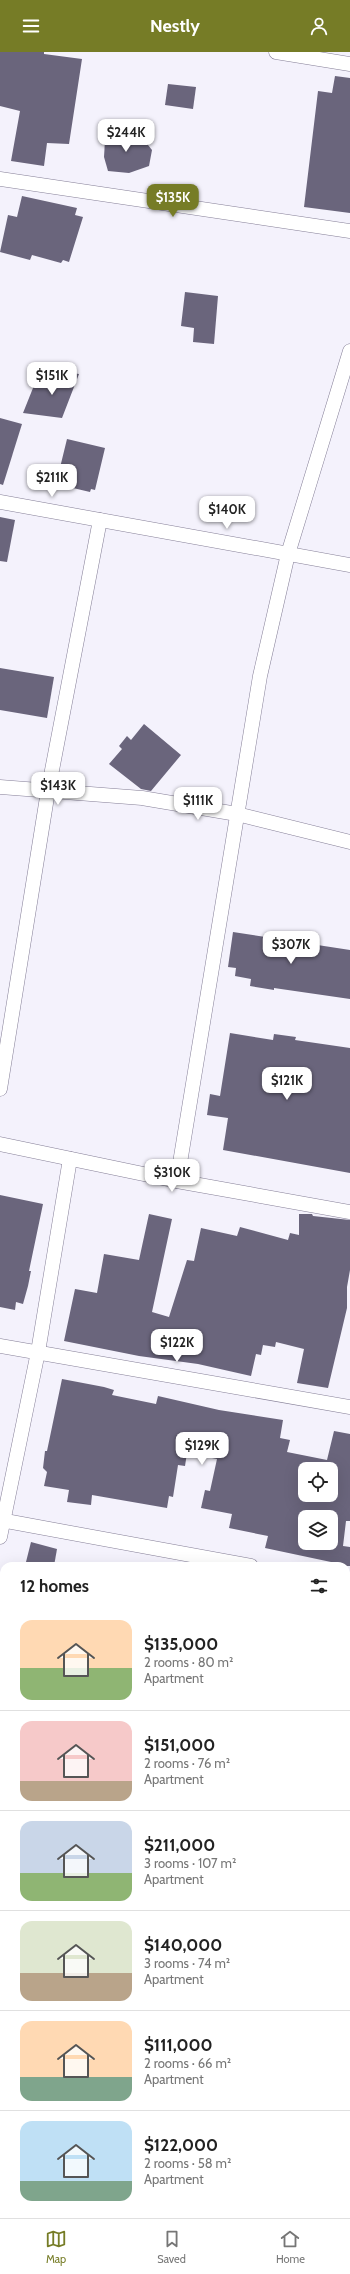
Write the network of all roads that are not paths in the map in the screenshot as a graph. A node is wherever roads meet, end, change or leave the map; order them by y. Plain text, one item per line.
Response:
1 (276, 52) edge
2 (350, 64) edge
3 (0, 179) edge
4 (350, 232) edge
5 (350, 350) edge
6 (0, 502) edge
7 (100, 520) junction
8 (288, 554) junction
9 (350, 566) edge
10 (0, 787) edge
11 (48, 791) junction
12 (237, 814) junction
13 (350, 842) edge
14 (0, 1090) edge
15 (0, 1144) edge
16 (70, 1159) junction
17 (177, 1181) junction
18 (350, 1212) edge
19 (0, 1346) edge
20 (38, 1352) junction
21 (350, 1407) edge
22 (1, 1521) edge
23 (0, 1537) edge
24 (229, 1562) edge

1 - 2 street
3 - 4 street
5 - 8 street
6 - 7 street
7 - 8 street
7 - 11 street
8 - 9 street
8 - 12 street
10 - 11 street
11 - 12 street
11 - 14 street
12 - 13 street
12 - 17 street
15 - 16 street
16 - 17 street
16 - 20 street
17 - 18 street
19 - 20 street
20 - 21 street
20 - 22 street
22 - 23 street
22 - 24 street

